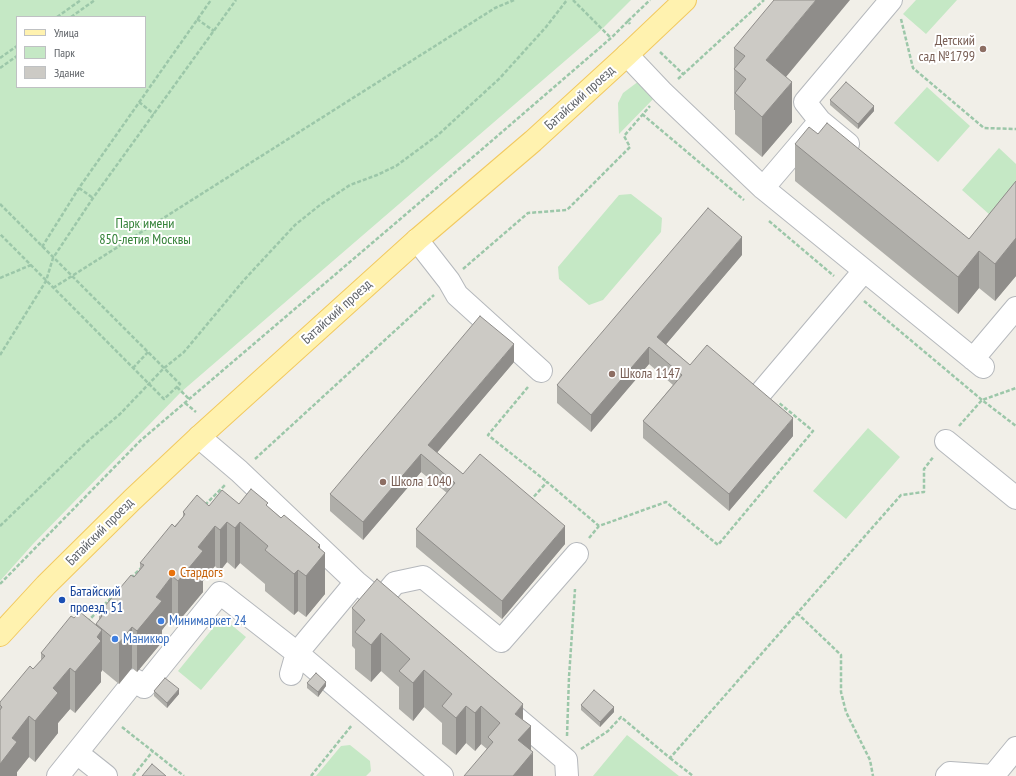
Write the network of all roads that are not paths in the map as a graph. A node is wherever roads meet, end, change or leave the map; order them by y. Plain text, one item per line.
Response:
1 (685, 0) edge
2 (896, 8) edge
3 (627, 56) junction
4 (820, 121) junction
5 (862, 156) edge
6 (763, 188) junction
7 (417, 240) junction
8 (864, 271) junction
9 (1016, 308) edge
10 (541, 371) road end
11 (758, 396) edge
12 (199, 437) junction
13 (946, 441) road end
14 (1016, 498) edge
15 (577, 554) road end
16 (356, 582) junction
17 (380, 601) junction
18 (402, 620) edge
19 (0, 635) edge
20 (297, 653) junction
21 (291, 674) dead end
22 (495, 699) edge
23 (1016, 748) edge
24 (76, 753) junction
25 (567, 768) edge
26 (58, 776) edge
27 (106, 776) edge
28 (442, 776) edge
29 (947, 776) edge
30 (993, 776) edge

1 - 3 main road, Батайский проезд
2 - 4 lane
3 - 6 lane
3 - 7 main road, Батайский проезд
4 - 5 lane
4 - 6 lane
6 - 8 lane
7 - 10 lane
7 - 12 main road, Батайский проезд
8 - 9 lane
8 - 11 lane
12 - 16 lane
12 - 19 main road, Батайский проезд
13 - 14 lane
15 - 17 lane
16 - 17 lane
16 - 20 lane
17 - 18 lane
20 - 21 lane
20 - 24 lane
20 - 28 lane
22 - 25 lane
23 - 30 lane
24 - 26 lane
24 - 27 lane
29 - 30 lane

